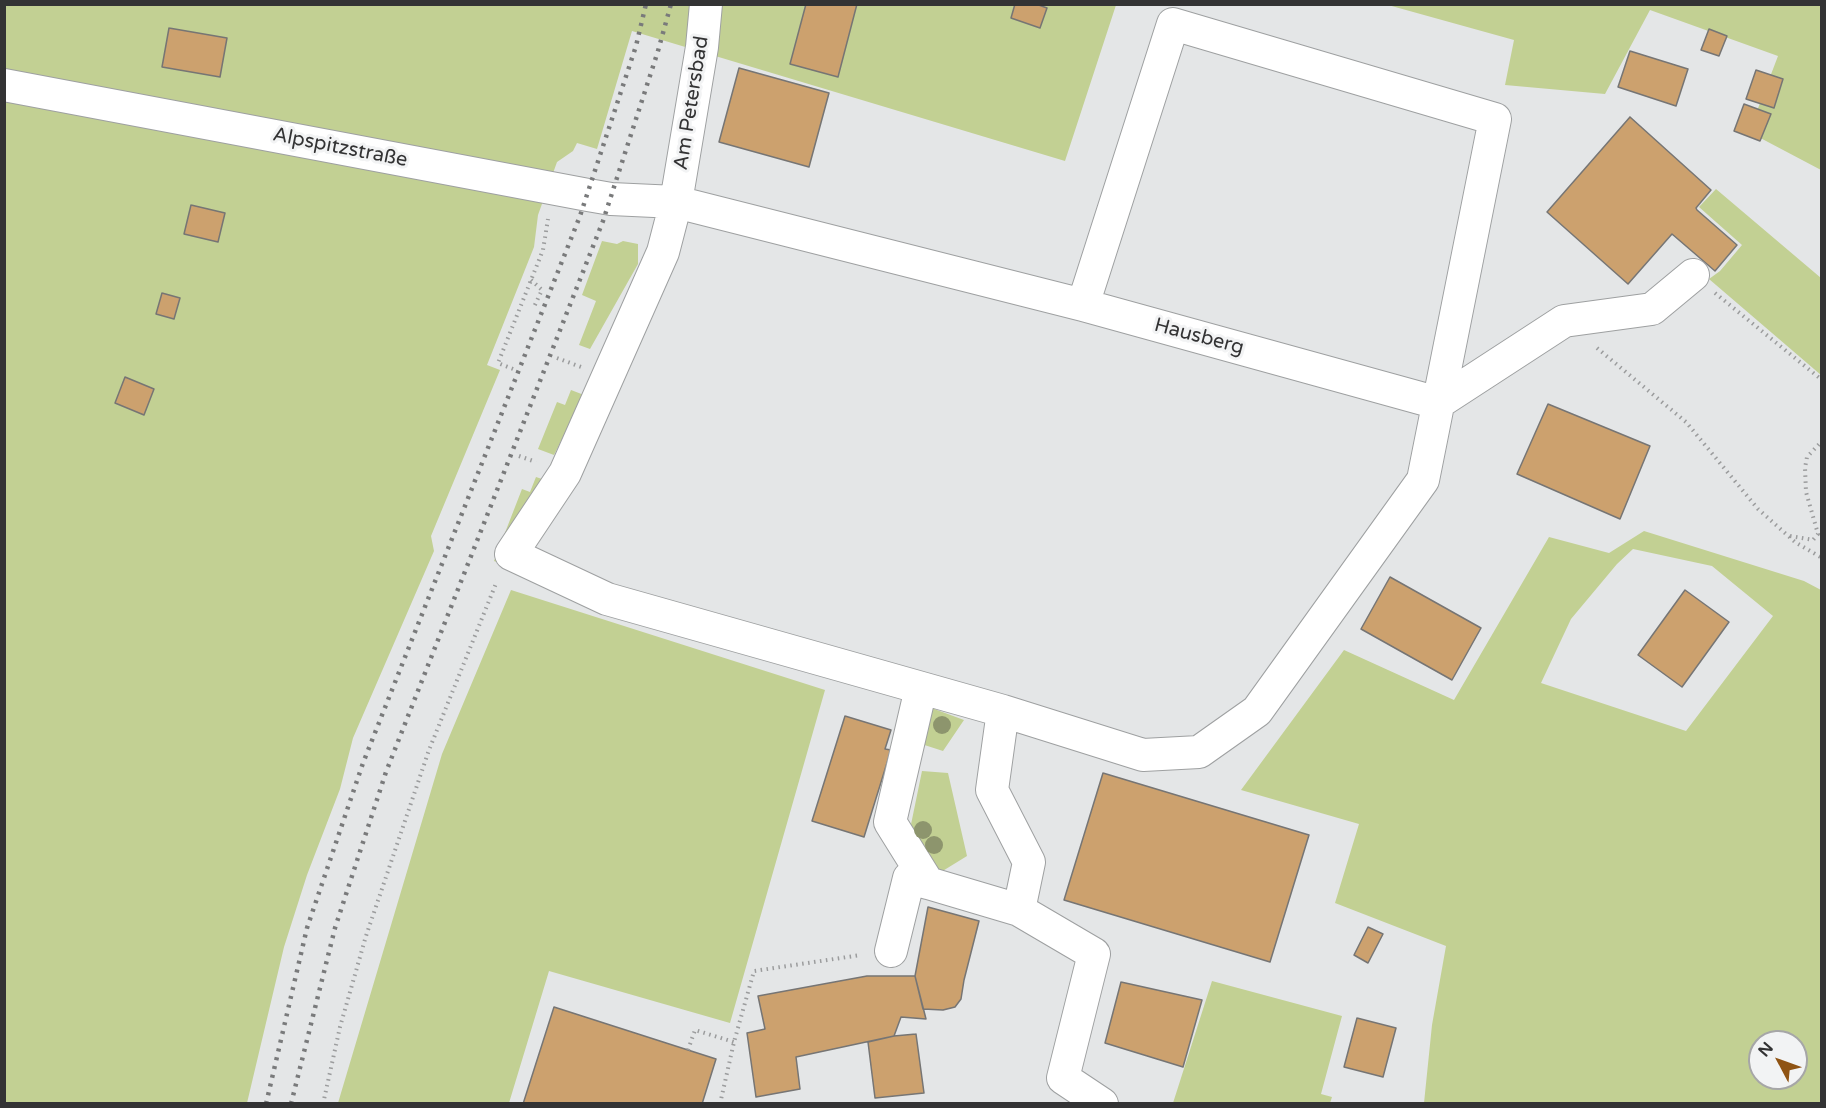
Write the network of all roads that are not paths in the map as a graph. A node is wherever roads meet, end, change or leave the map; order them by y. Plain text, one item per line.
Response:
1 (706, 4) edge
2 (4, 85) edge
3 (676, 202) junction
4 (1693, 275) road end
5 (1083, 305) junction
6 (1438, 403) junction
7 (921, 688) junction
8 (1004, 711) junction
9 (928, 883) junction
10 (1019, 910) junction
11 (891, 951) road end
12 (1102, 1104) edge

1 - 3 street, Am Petersbad
2 - 3 street, Alpspitzstraße
3 - 5 street, Hausberg
3 - 7 street, Am Petersbad
4 - 6 street
5 - 6 street, Hausberg
5 - 6 street
6 - 8 street
7 - 8 street
7 - 9 street
8 - 10 street
9 - 10 street
9 - 11 street
10 - 12 street

